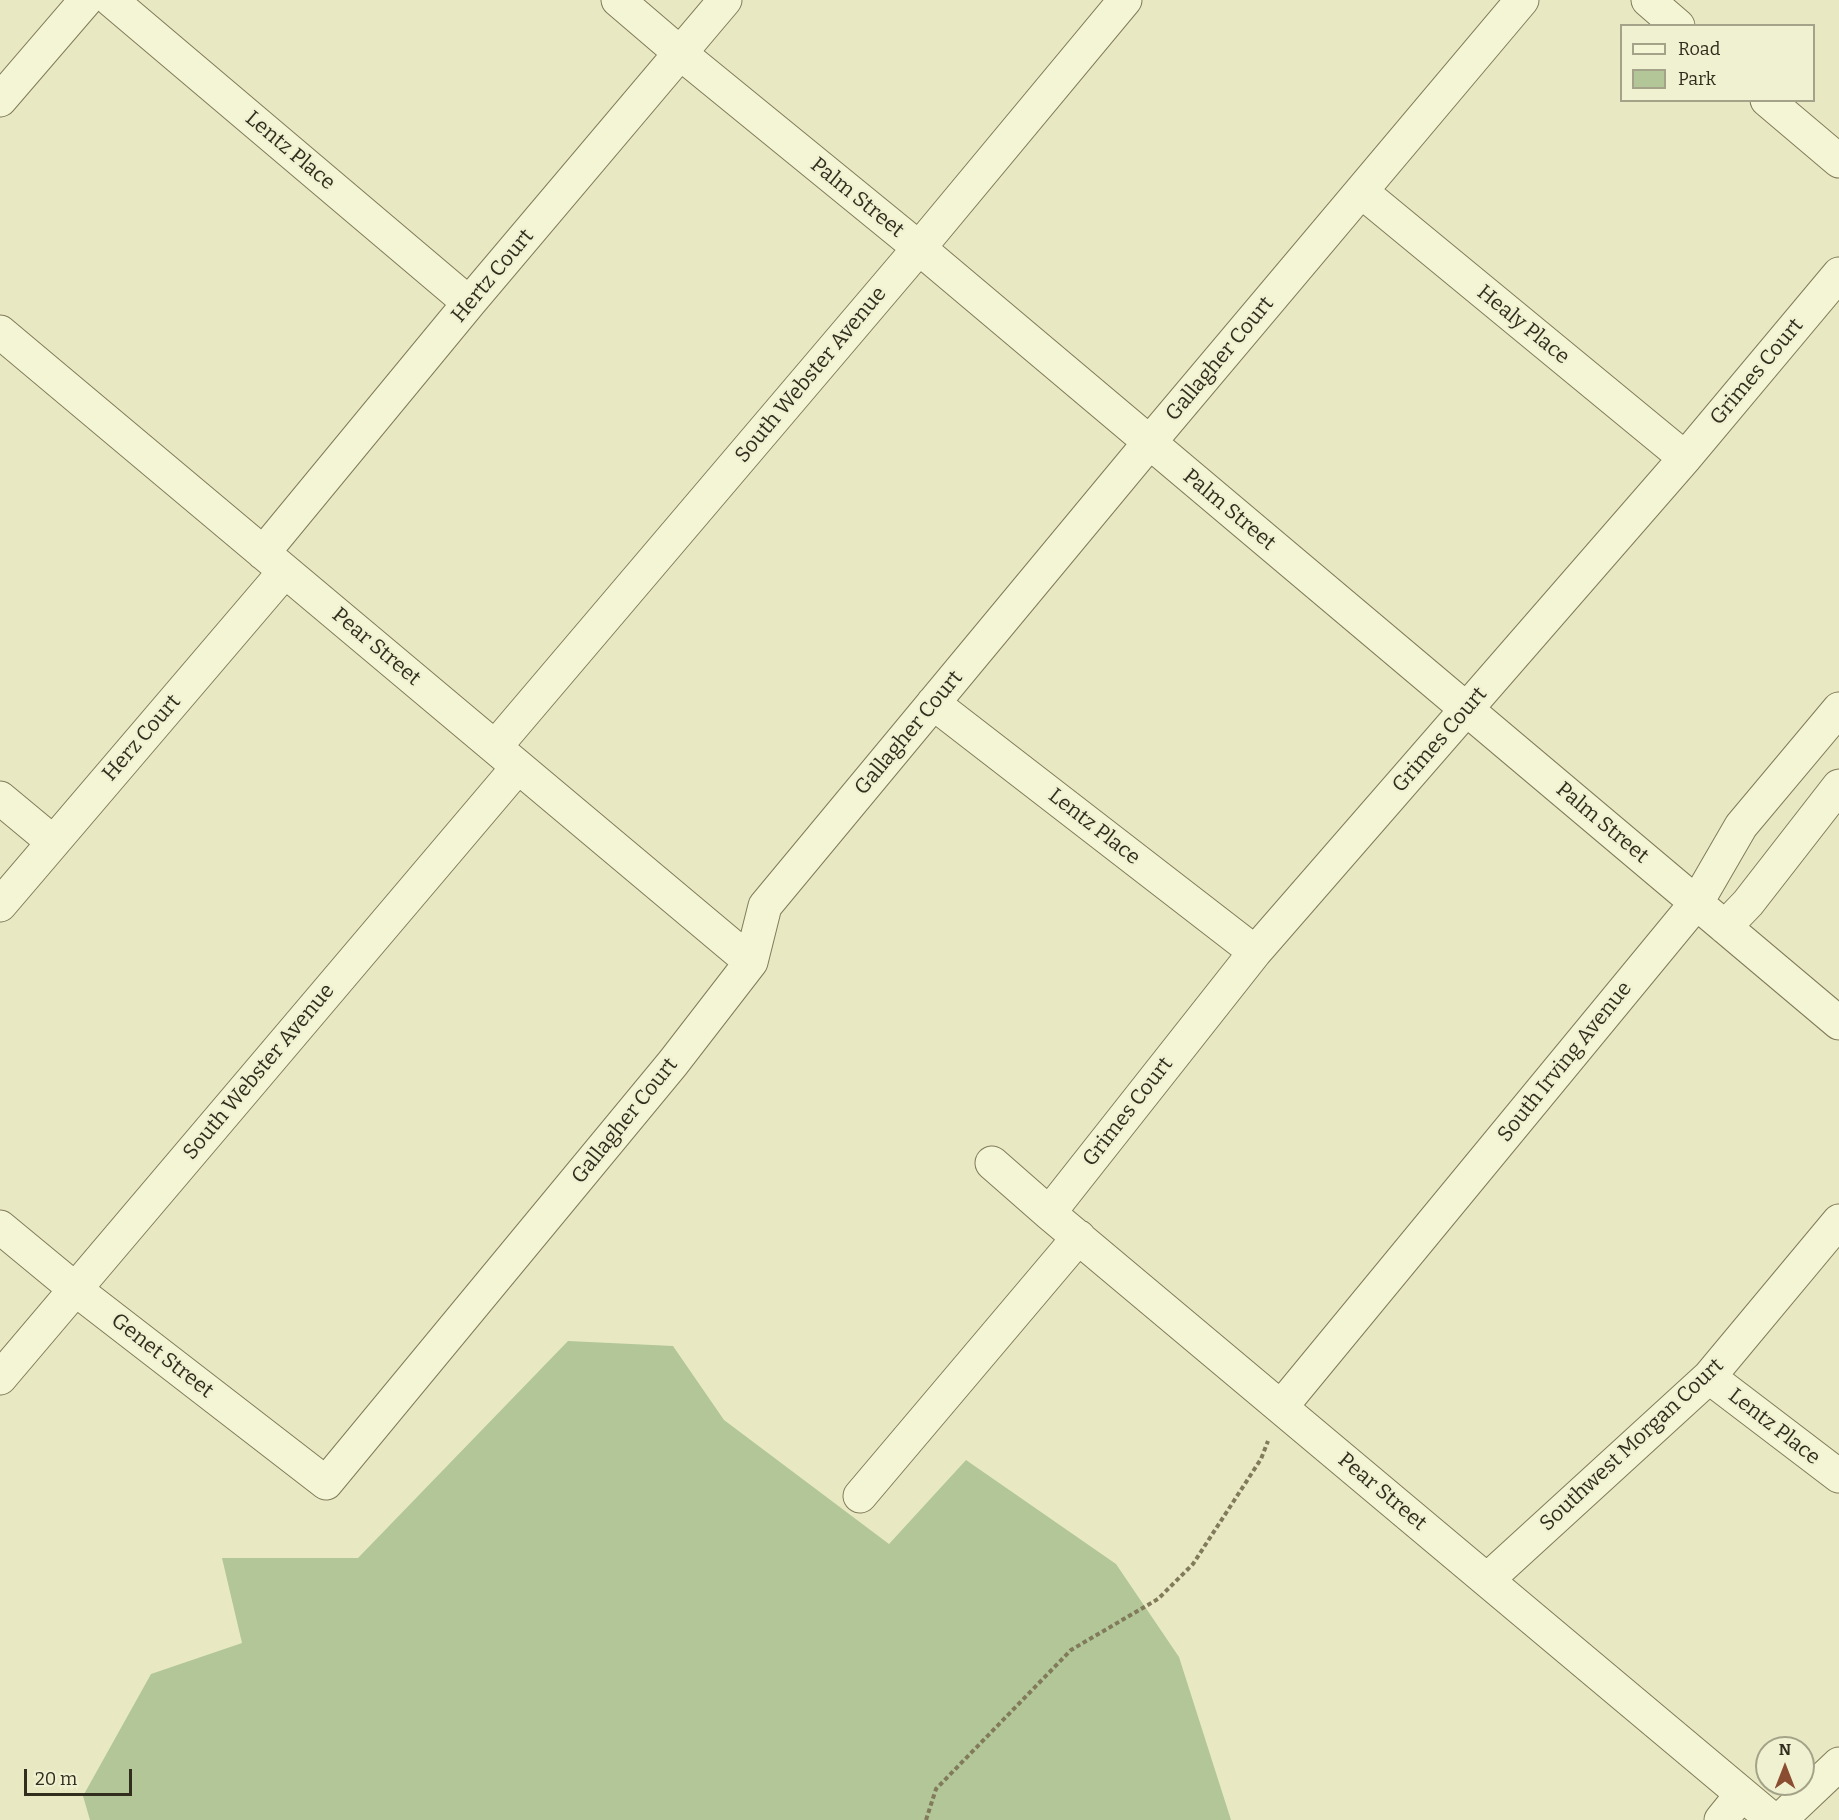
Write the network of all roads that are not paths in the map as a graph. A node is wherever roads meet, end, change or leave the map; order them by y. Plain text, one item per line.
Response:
1 (86, 0) edge
2 (111, 0) edge
3 (618, 0) edge
4 (725, 0) edge
5 (1125, 0) edge
6 (1522, 0) edge
7 (1647, 0) edge
8 (1676, 24) edge
9 (680, 53) junction
10 (0, 100) edge
11 (1769, 102) edge
12 (1839, 161) edge
13 (1362, 192) junction
14 (919, 248) junction
15 (1839, 274) edge
16 (469, 303) junction
17 (0, 332) edge
18 (1149, 443) junction
19 (1685, 458) junction
20 (274, 562) junction
21 (933, 703) junction
22 (1467, 710) junction
23 (1839, 710) edge
24 (507, 757) junction
25 (1839, 786) edge
26 (0, 798) edge
27 (53, 842) junction
28 (1697, 902) junction
29 (0, 905) edge
30 (1725, 927) junction
31 (1255, 952) junction
32 (751, 962) junction
33 (1839, 1023) edge
34 (992, 1163) dead end
35 (1049, 1213) junction
36 (1839, 1221) edge
37 (0, 1227) edge
38 (1079, 1237) junction
39 (75, 1289) junction
40 (1709, 1377) junction
41 (0, 1378) edge
42 (1281, 1407) junction
43 (1839, 1476) edge
44 (326, 1483) joint
45 (860, 1496) dead end
46 (1487, 1580) junction
47 (1839, 1764) edge
48 (1742, 1794) junction
49 (1721, 1820) edge
50 (1773, 1820) edge
51 (1780, 1820) edge

1 - 10 street
2 - 16 street, Lentz Place
3 - 9 street, Palm Street
4 - 9 street, Hertz Court
5 - 14 street, South Webster Avenue
6 - 13 street, Gallagher Court
7 - 8 street
9 - 14 street, Palm Street
9 - 16 street, Hertz Court
11 - 12 street
13 - 18 street, Gallagher Court
13 - 19 street, Healy Place
14 - 18 street, Palm Street
14 - 24 street, South Webster Avenue
15 - 19 street, Grimes Court
16 - 20 street, Hertz Court
17 - 20 street, Pear Street
18 - 21 street, Gallagher Court
18 - 22 street, Palm Street
19 - 22 street, Grimes Court
20 - 24 street, Pear Street
20 - 27 street, Herz Court
21 - 31 street, Lentz Place
21 - 32 street, Gallagher Court
22 - 28 street, Palm Street
22 - 31 street, Grimes Court
23 - 28 street, South Irving Avenue
24 - 32 street, Pear Street
24 - 39 street, South Webster Avenue
25 - 30 street
26 - 27 street
27 - 29 street, Herz Court
28 - 30 street, Palm Street
28 - 42 street, South Irving Avenue
30 - 33 street, Palm Street
31 - 35 street, Grimes Court
32 - 44 street, Gallagher Court
34 - 35 street, Pear Street
35 - 38 street, Pear Street
36 - 40 street, Southwest Morgan Court
37 - 39 street, Genet Street
38 - 42 street, Pear Street
38 - 45 street
39 - 41 street, South Webster Avenue
39 - 44 street, Genet Street
40 - 43 street, Lentz Place
40 - 46 street, Southwest Morgan Court
42 - 46 street, Pear Street
46 - 48 street, Pear Street
47 - 51 street
48 - 49 street
48 - 50 street, Pear Street

